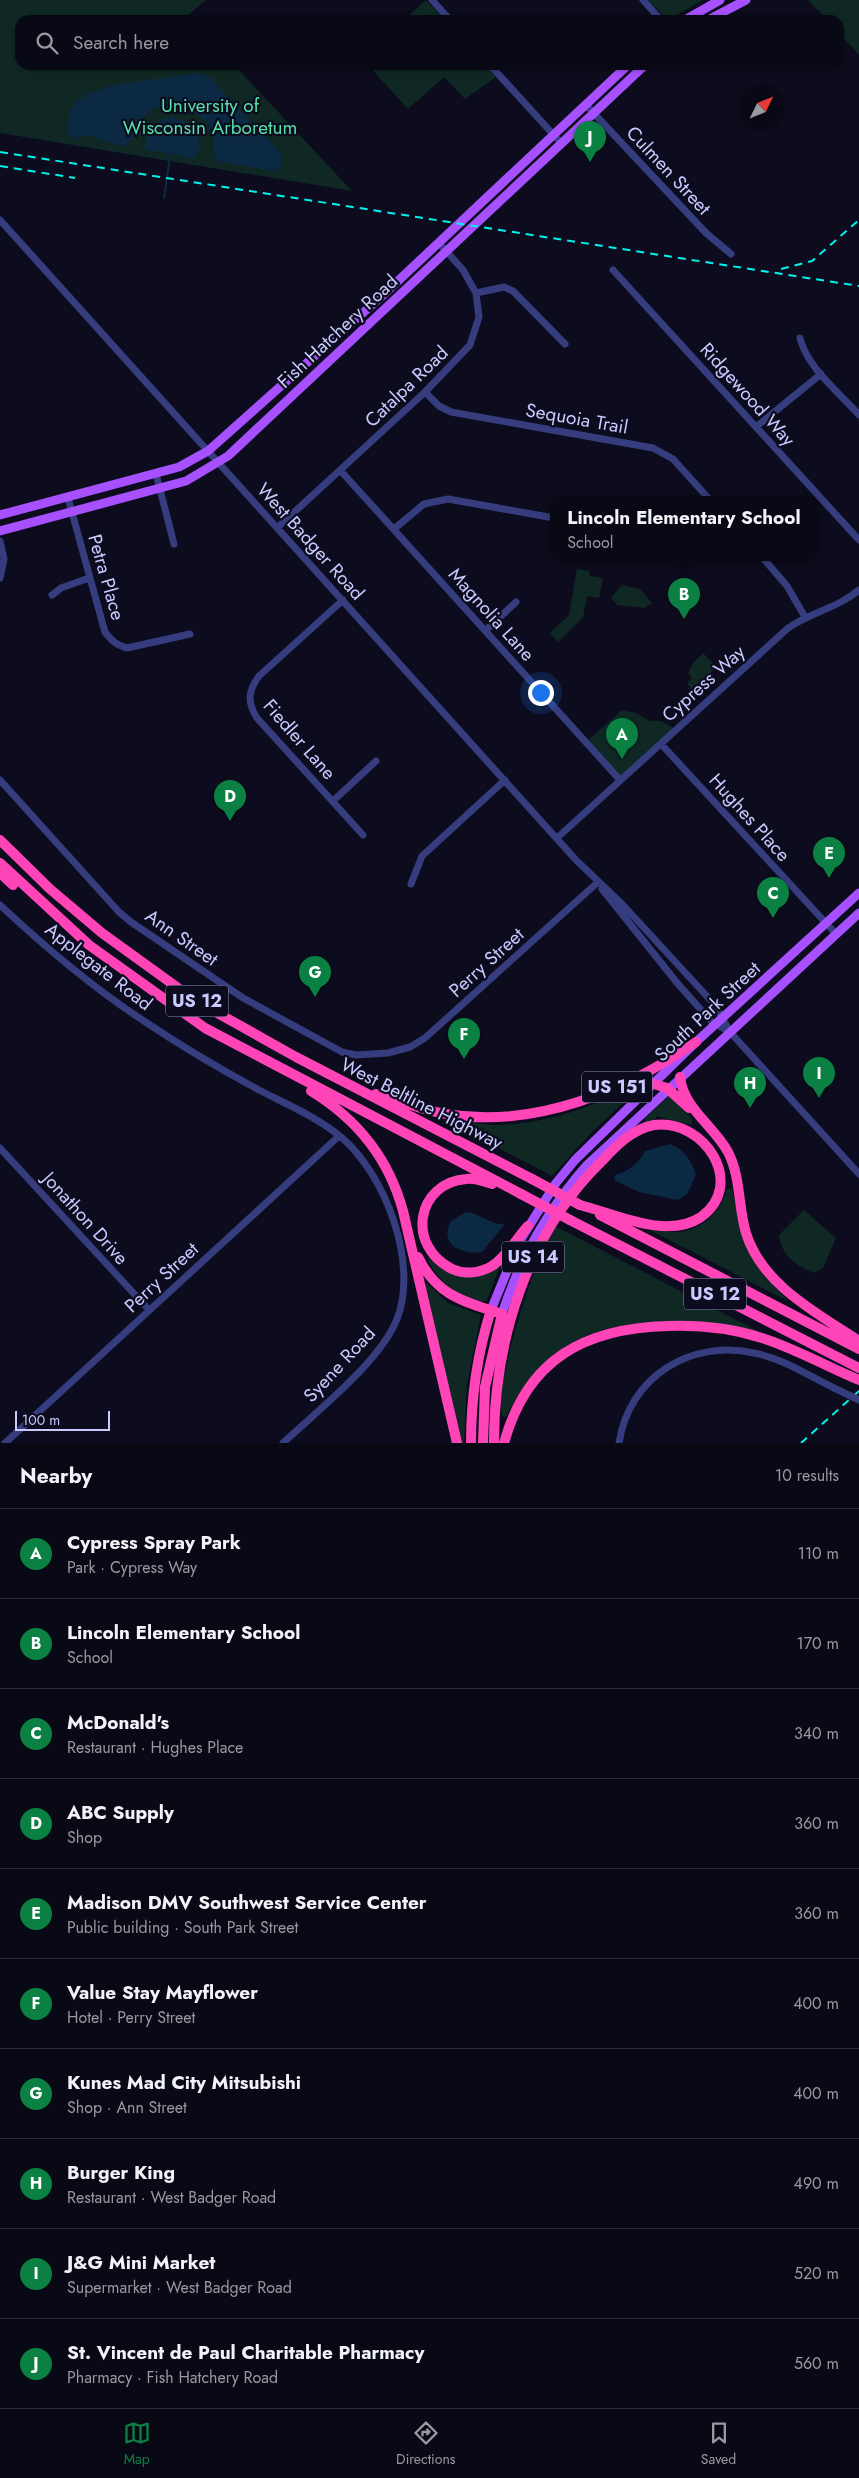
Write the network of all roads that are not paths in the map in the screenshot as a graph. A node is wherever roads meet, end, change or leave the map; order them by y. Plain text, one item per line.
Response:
1 (432, 0) edge
2 (643, 0) edge
3 (720, 0) edge
4 (746, 0) edge
5 (446, 15) edge
6 (656, 15) edge
7 (694, 15) edge
8 (718, 15) edge
9 (495, 70) edge
10 (623, 70) edge
11 (639, 70) edge
12 (586, 105) junction
13 (593, 112) junction
14 (554, 135) junction
15 (561, 143) junction
16 (0, 220) edge
17 (439, 243) junction
18 (446, 250) junction
19 (731, 254) dead end
20 (613, 270) dead end
21 (476, 293) junction
22 (800, 338) dead end
23 (565, 344) dead end
24 (821, 374) junction
25 (425, 392) junction
26 (859, 415) edge
27 (756, 427) junction
28 (208, 451) junction
29 (218, 462) junction
30 (340, 470) junction
31 (156, 474) junction
32 (160, 489) junction
33 (706, 496) edge
34 (68, 498) junction
35 (72, 512) junction
36 (0, 515) edge
37 (550, 517) edge
38 (277, 528) junction
39 (394, 529) junction
40 (0, 531) edge
41 (859, 540) edge
42 (0, 541) edge
43 (174, 544) dead end
44 (766, 561) edge
45 (0, 578) edge
46 (89, 578) junction
47 (859, 590) edge
48 (52, 595) dead end
49 (342, 600) junction
50 (516, 602) dead end
51 (805, 617) junction
52 (486, 630) junction
53 (190, 634) dead end
54 (661, 744) junction
55 (376, 761) dead end
56 (0, 780) edge
57 (505, 780) junction
58 (620, 780) junction
59 (333, 801) junction
60 (0, 832) edge
61 (363, 835) dead end
62 (557, 838) junction
63 (0, 840) edge
64 (0, 863) edge
65 (0, 873) edge
66 (598, 882) junction
67 (411, 884) dead end
68 (50, 889) junction
69 (859, 893) edge
70 (0, 906) edge
71 (859, 913) edge
72 (826, 923) junction
73 (69, 929) junction
74 (836, 934) junction
75 (723, 1018) junction
76 (716, 1024) junction
77 (205, 1028) junction
78 (730, 1032) junction
79 (696, 1042) junction
80 (388, 1053) joint
81 (680, 1077) junction
82 (654, 1084) junction
83 (667, 1088) junction
84 (358, 1090) junction
85 (698, 1115) junction
86 (339, 1136) junction
87 (0, 1148) edge
88 (859, 1174) edge
89 (505, 1186) junction
90 (580, 1204) junction
91 (528, 1226) junction
92 (409, 1238) junction
93 (148, 1310) junction
94 (491, 1310) junction
95 (502, 1314) junction
96 (859, 1341) edge
97 (859, 1349) edge
98 (858, 1376) edge
99 (859, 1400) edge
100 (4, 1443) edge
101 (283, 1443) edge
102 (457, 1443) edge
103 (471, 1443) edge
104 (483, 1443) edge
105 (494, 1443) edge
106 (504, 1443) edge
107 (619, 1443) edge

1 - 5 street
2 - 6 street
3 - 7 main road
4 - 8 main road
9 - 14 street
10 - 12 main road, Fish Hatchery Road
11 - 13 main road, Fish Hatchery Road
12 - 13 street, Culmen Street
12 - 14 main road, Fish Hatchery Road
13 - 15 main road, Fish Hatchery Road
13 - 19 street, Culmen Street
14 - 15 street
14 - 17 main road, Fish Hatchery Road
15 - 18 main road, Fish Hatchery Road
16 - 28 street, West Badger Road
17 - 18 street, Catalpa Road
17 - 28 main road, Fish Hatchery Road
18 - 21 street, Catalpa Road
18 - 29 main road, Fish Hatchery Road
20 - 27 street, Ridgewood Way
21 - 23 street
21 - 25 street, Catalpa Road
22 - 24 street
24 - 26 street
24 - 27 street
25 - 30 street, Catalpa Road
25 - 33 street, Sequoia Trail
27 - 41 street, Ridgewood Way
28 - 29 street, West Badger Road
28 - 31 main road, Fish Hatchery Road
29 - 32 main road, Fish Hatchery Road
29 - 38 street, West Badger Road
30 - 38 street, Catalpa Road
30 - 39 street, Magnolia Lane
31 - 32 street
31 - 34 main road, Fish Hatchery Road
32 - 35 main road, Fish Hatchery Road
32 - 43 street
34 - 35 street, Petra Place
34 - 36 main road, Fish Hatchery Road
35 - 40 main road, Fish Hatchery Road
35 - 46 street, Petra Place
37 - 39 street
38 - 49 street, West Badger Road
39 - 52 street, Magnolia Lane
42 - 45 street
44 - 51 street
46 - 48 street
46 - 53 street, Petra Place
47 - 51 street, Cypress Way
49 - 57 street, West Badger Road
49 - 59 street, Fiedler Lane
50 - 52 street
51 - 54 street, Cypress Way
52 - 58 street, Magnolia Lane
54 - 58 street, Cypress Way
54 - 72 street, Hughes Place
55 - 59 street
56 - 80 street, Ann Street
57 - 62 street, West Badger Road
57 - 67 street
58 - 62 street, Cypress Way
59 - 61 street, Fiedler Lane
60 - 68 highway
62 - 66 street, West Badger Road
63 - 68 highway, West Beltline Highway / US 12
64 - 73 highway, West Beltline Highway / US 12
65 - 73 highway
66 - 75 street, West Badger Road
66 - 76 street, West Badger Road
66 - 80 street, Perry Street
68 - 84 highway, West Beltline Highway / US 12
69 - 72 main road, South Park Street / US 151
70 - 86 street, Applegate Road
71 - 74 main road, South Park Street / US 151
72 - 74 street, Hughes Place
72 - 75 main road, South Park Street / US 151
73 - 77 highway, West Beltline Highway / US 12
74 - 78 main road, South Park Street / US 151
75 - 76 main road, South Park Street / US 151
75 - 78 street, West Badger Road
76 - 78 street, West Badger Road
76 - 79 main road, South Park Street / US 151
77 - 89 highway, West Beltline Highway / US 12
77 - 92 highway
78 - 81 main road, South Park Street / US 151
78 - 88 street, West Badger Road
79 - 82 main road, South Park Street / US 14
79 - 84 highway, US 151
81 - 83 main road, South Park Street / US 151
81 - 85 highway
82 - 83 highway
82 - 91 main road, South Park Street / US 14
83 - 85 highway
83 - 95 main road, South Park Street / US 151
84 - 90 highway, West Beltline Highway / US 12, bridge
85 - 96 highway
86 - 93 street, Perry Street
86 - 101 street, Syene Road
87 - 93 street, Jonathon Drive
89 - 91 highway
89 - 98 highway, West Beltline Highway / US 12, bridge
90 - 97 highway, West Beltline Highway / US 12
90 - 105 highway, US 14
91 - 94 main road, South Park Street / US 14
92 - 94 highway
92 - 102 highway
93 - 100 street, Perry Street
94 - 95 highway
94 - 103 highway, US 14
95 - 104 highway
98 - 106 highway
99 - 107 street, bridge

